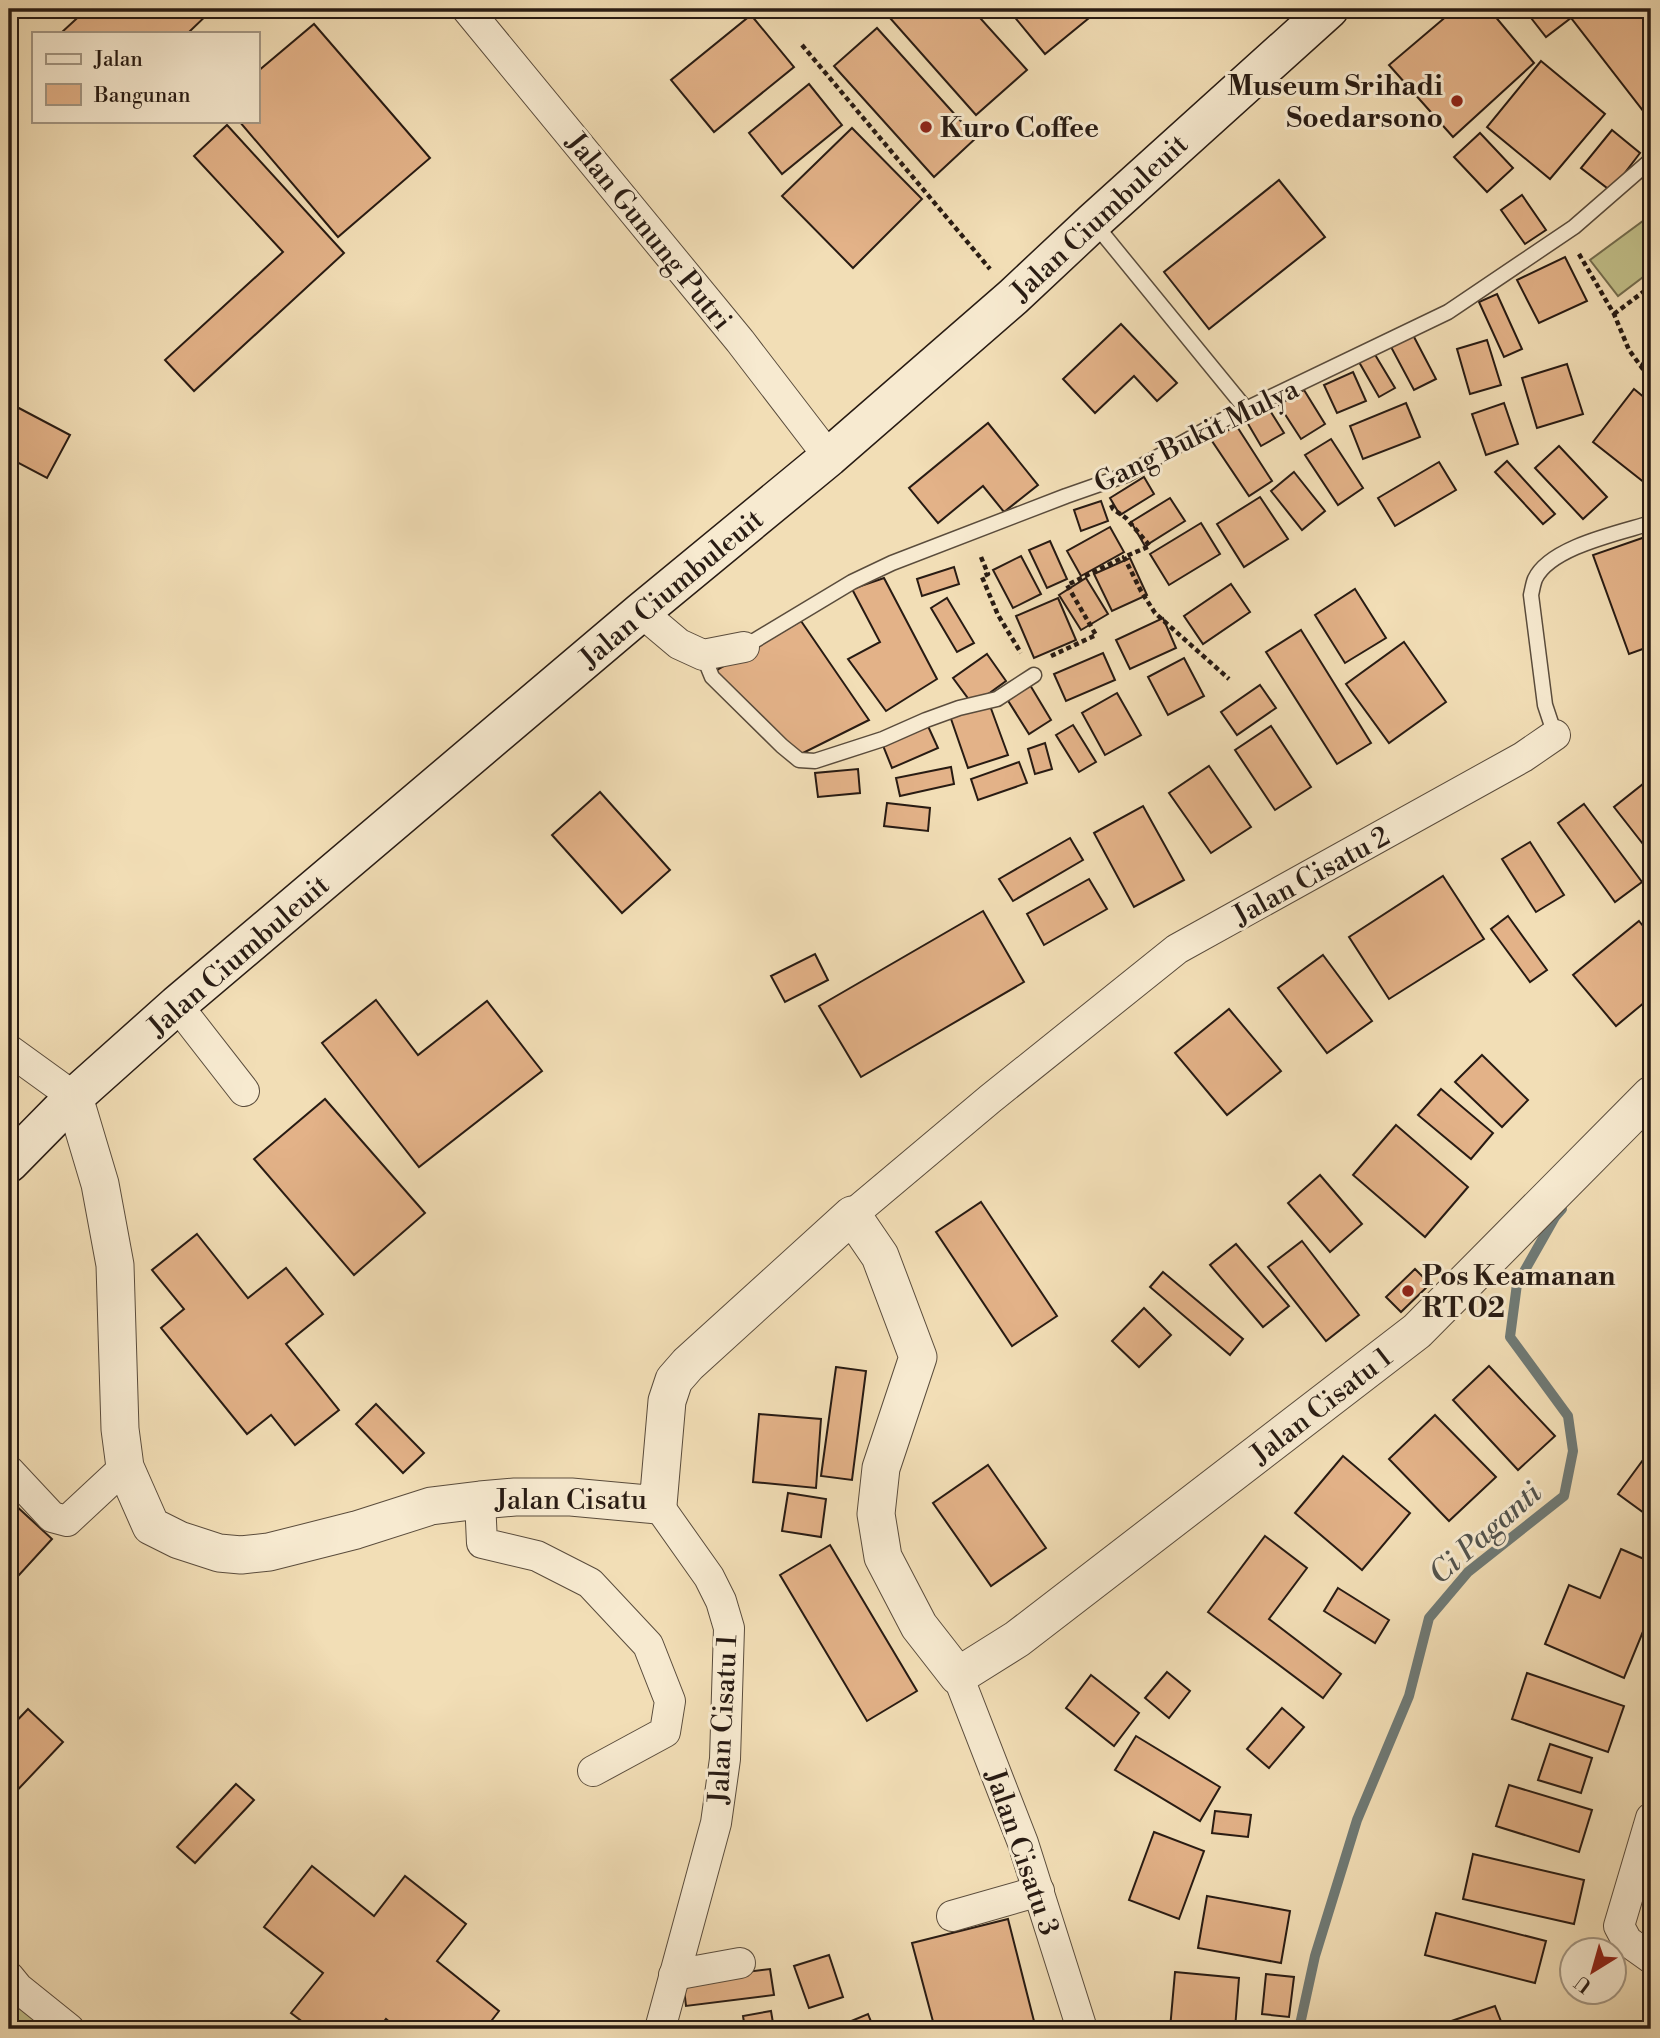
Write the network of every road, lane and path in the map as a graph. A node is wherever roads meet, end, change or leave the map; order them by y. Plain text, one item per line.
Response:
1 (467, 9) edge
2 (1329, 9) edge
3 (802, 45) dead end
4 (1651, 160) edge
5 (1093, 222) junction
6 (1566, 232) junction
7 (1651, 286) edge
8 (1013, 297) junction
9 (1614, 314) junction
10 (1651, 380) edge
11 (1246, 409) junction
12 (829, 457) junction
13 (1116, 479) junction
14 (1651, 523) edge
15 (1124, 557) junction
16 (982, 577) dead end
17 (641, 612) junction
18 (744, 647) joint
19 (703, 655) junction
20 (1031, 670) junction
21 (1229, 679) dead end
22 (1555, 735) joint
23 (177, 1005) junction
24 (9, 1051) edge
25 (244, 1091) dead end
26 (1651, 1095) edge
27 (74, 1097) junction
28 (9, 1163) edge
29 (852, 1215) junction
30 (125, 1467) junction
31 (9, 1471) edge
32 (480, 1500) junction
33 (658, 1505) junction
34 (958, 1676) junction
35 (593, 1771) dead end
36 (1651, 1818) edge
37 (1039, 1891) junction
38 (952, 1916) dead end
39 (1651, 1958) edge
40 (740, 1963) dead end
41 (674, 1975) junction
42 (9, 1977) edge
43 (69, 2029) edge
44 (660, 2029) edge
45 (1082, 2029) edge

1 - 12 street, Jalan Gunung Putri
2 - 5 main road, Jalan Ciumbuleuit
3 - 8 path
4 - 6 lane, Gang Bukit Mulya
5 - 8 main road, Jalan Ciumbuleuit
5 - 11 lane
6 - 9 path
6 - 11 lane, Gang Bukit Mulya
7 - 9 path
8 - 12 main road, Jalan Ciumbuleuit
9 - 10 path
11 - 13 lane, Gang Bukit Mulya
12 - 17 main road, Jalan Ciumbuleuit
13 - 15 path
13 - 18 lane, Gang Bukit Mulya
14 - 22 lane, Jalan Cisatu 2
15 - 20 path
15 - 21 path
16 - 20 path
17 - 19 street
17 - 23 main road, Jalan Ciumbuleuit
18 - 19 street, Gang Bukit Mulya
19 - 20 lane
22 - 29 street, Jalan Cisatu 2
23 - 25 street
23 - 27 main road, Jalan Ciumbuleuit
24 - 27 street
26 - 34 street, Jalan Cisatu 1
27 - 28 main road, Jalan Ciumbuleuit
27 - 30 street, Jalan Cisatu
29 - 33 street, Jalan Cisatu
29 - 34 street
30 - 31 street
30 - 32 street, Jalan Cisatu
32 - 33 street, Jalan Cisatu
32 - 35 street
33 - 41 street, Jalan Cisatu 1
34 - 37 street, Jalan Cisatu 3
36 - 39 street
37 - 38 street
37 - 45 street, Jalan Cisatu 3
40 - 41 street
41 - 44 street, Jalan Cisatu 1
42 - 43 street

